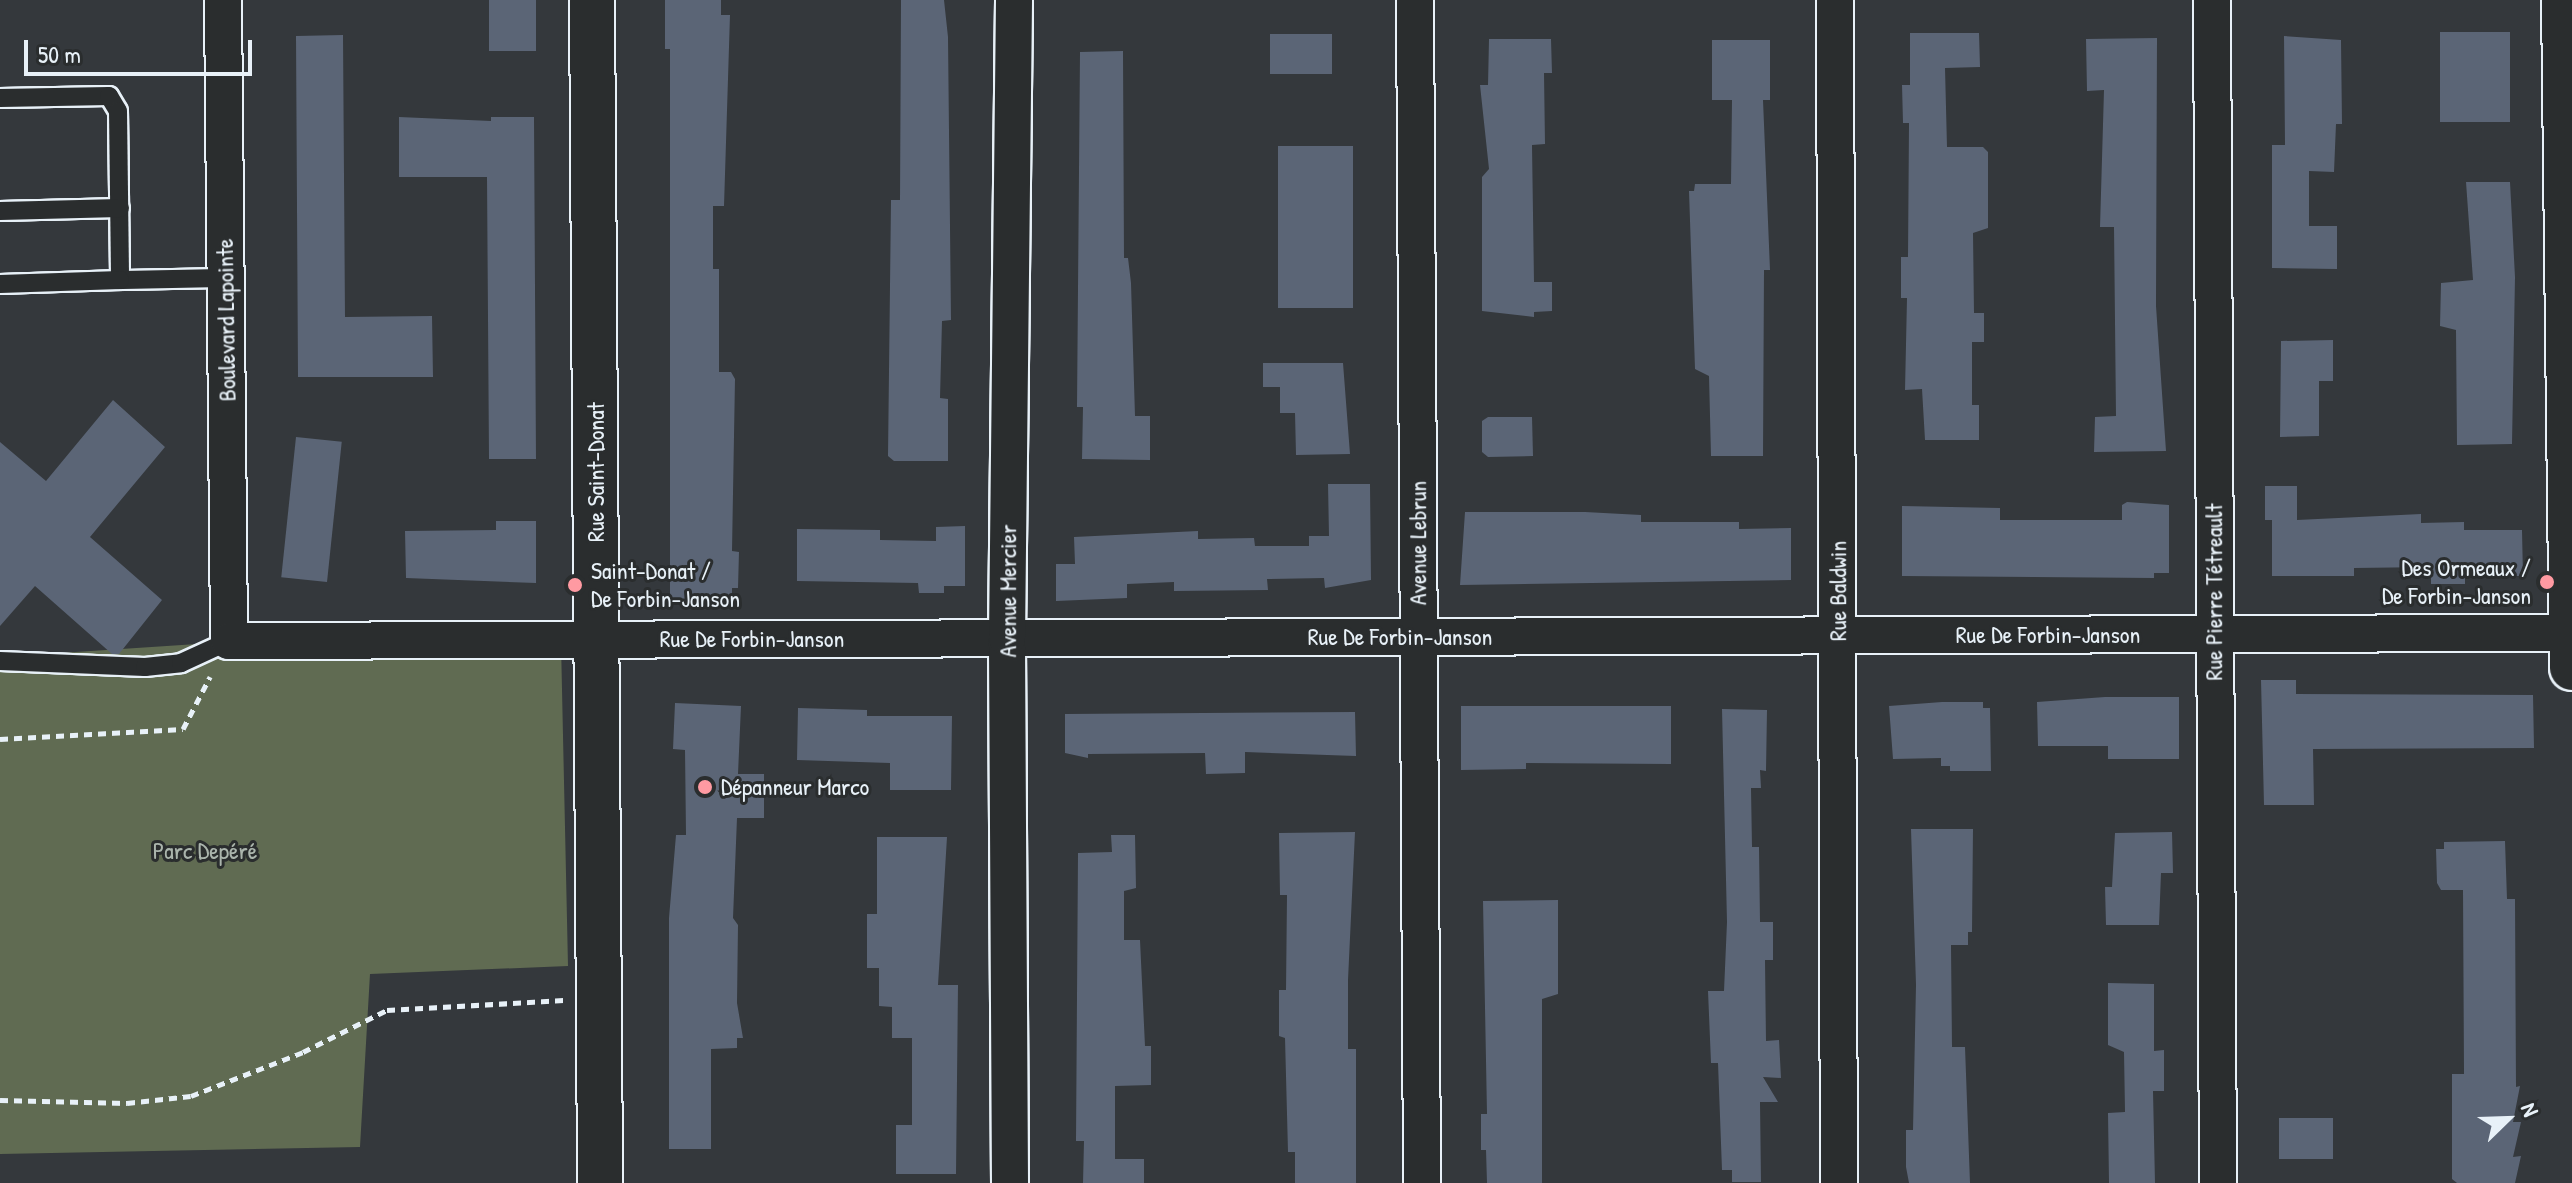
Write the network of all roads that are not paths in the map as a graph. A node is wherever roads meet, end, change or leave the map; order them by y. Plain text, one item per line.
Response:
1 (223, 0) edge
2 (592, 0) edge
3 (1014, 0) edge
4 (1415, 0) edge
5 (1835, 0) edge
6 (2212, 0) edge
7 (2564, 0) edge
8 (0, 98) edge
9 (120, 208) junction
10 (0, 211) edge
11 (225, 278) junction
12 (120, 280) junction
13 (0, 284) edge
14 (2572, 633) edge
15 (2214, 634) junction
16 (1838, 635) junction
17 (1419, 637) junction
18 (1007, 638) junction
19 (597, 640) junction
20 (229, 641) junction
21 (0, 661) edge
22 (2572, 668) edge
23 (600, 1183) edge
24 (1010, 1183) edge
25 (1422, 1183) edge
26 (1839, 1183) edge
27 (2218, 1183) edge

1 - 11 street, Boulevard Lapointe
2 - 19 street, Rue Saint-Donat
3 - 18 street, Avenue Mercier
4 - 17 street, Avenue Lebrun
5 - 16 street, Rue Baldwin
6 - 15 street, Rue Pierre Tétreault
7 - 14 street
8 - 9 lane
9 - 10 lane
9 - 12 lane
11 - 12 lane
11 - 20 street, Boulevard Lapointe
12 - 13 lane
14 - 15 street, Rue De Forbin-Janson
14 - 22 street
15 - 16 street, Rue De Forbin-Janson
15 - 27 street, Rue Pierre Tétreault
16 - 17 street, Rue De Forbin-Janson
16 - 26 street, Rue Baldwin
17 - 18 street, Rue De Forbin-Janson
17 - 25 street, Avenue Lebrun
18 - 19 street, Rue De Forbin-Janson
18 - 24 street, Avenue Mercier
19 - 20 street, Rue De Forbin-Janson
19 - 23 street, Rue Saint-Donat
20 - 21 lane

